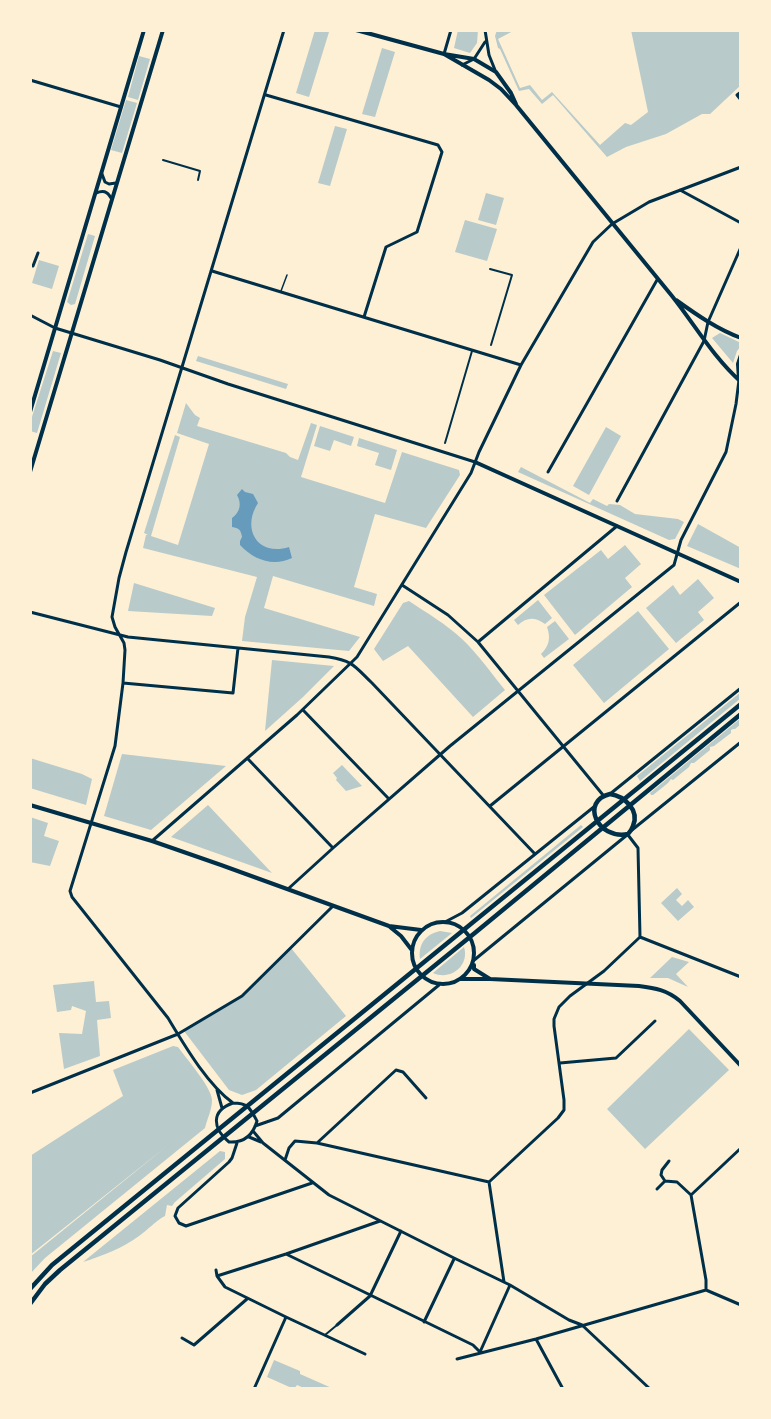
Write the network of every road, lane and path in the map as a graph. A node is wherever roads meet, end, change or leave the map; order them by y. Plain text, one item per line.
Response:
1 (144, 30) edge
2 (163, 30) edge
3 (284, 30) edge
4 (356, 30) edge
5 (451, 30) edge
6 (485, 30) edge
7 (486, 41) junction
8 (444, 54) junction
9 (474, 59) junction
10 (462, 65) junction
11 (496, 72) junction
12 (30, 80) edge
13 (741, 92) edge
14 (265, 95) junction
15 (741, 100) edge
16 (516, 105) junction
17 (121, 107) junction
18 (164, 160) dead end
19 (741, 167) edge
20 (101, 172) junction
21 (198, 180) dead end
22 (117, 183) junction
23 (680, 190) junction
24 (95, 193) junction
25 (111, 198) junction
26 (741, 223) edge
27 (612, 224) junction
28 (741, 246) edge
29 (38, 253) dead end
30 (30, 265) edge
31 (490, 269) dead end
32 (212, 271) junction
33 (286, 275) dead end
34 (657, 280) junction
35 (281, 292) junction
36 (673, 298) junction
37 (30, 315) edge
38 (364, 317) junction
39 (708, 322) junction
40 (55, 328) junction
41 (72, 333) junction
42 (741, 338) edge
43 (704, 341) junction
44 (491, 345) dead end
45 (473, 350) junction
46 (741, 355) edge
47 (521, 365) junction
48 (182, 367) junction
49 (740, 381) edge
50 (741, 399) edge
51 (736, 404) junction
52 (30, 412) edge
53 (445, 443) dead end
54 (475, 462) junction
55 (30, 472) edge
56 (548, 472) dead end
57 (617, 501) dead end
58 (618, 526) junction
59 (677, 553) junction
60 (741, 582) edge
61 (402, 585) junction
62 (741, 602) edge
63 (30, 612) edge
64 (120, 636) junction
65 (478, 642) junction
66 (238, 648) junction
67 (351, 663) junction
68 (123, 683) junction
69 (741, 687) edge
70 (519, 692) junction
71 (741, 704) edge
72 (303, 710) junction
73 (741, 714) edge
74 (741, 742) edge
75 (564, 747) junction
76 (441, 755) junction
77 (248, 759) junction
78 (610, 794) junction
79 (603, 795) junction
80 (624, 798) junction
81 (389, 800) junction
82 (30, 805) edge
83 (630, 805) junction
84 (595, 806) junction
85 (490, 807) junction
86 (597, 821) junction
87 (92, 823) junction
88 (602, 828) junction
89 (628, 834) junction
90 (152, 842) junction
91 (333, 848) junction
92 (535, 854) junction
93 (288, 889) junction
94 (333, 906) junction
95 (445, 922) junction
96 (389, 926) junction
97 (463, 929) junction
98 (421, 930) junction
99 (470, 937) junction
100 (640, 937) junction
101 (411, 950) junction
102 (473, 961) junction
103 (416, 969) junction
104 (421, 976) junction
105 (741, 976) edge
106 (461, 979) junction
107 (490, 979) junction
108 (586, 984) junction
109 (439, 985) junction
110 (655, 1021) dead end
111 (178, 1034) junction
112 (560, 1063) junction
113 (741, 1066) edge
114 (216, 1089) junction
115 (30, 1093) edge
116 (426, 1098) dead end
117 (233, 1103) junction
118 (248, 1106) junction
119 (222, 1108) junction
120 (253, 1113) junction
121 (255, 1126) junction
122 (218, 1130) junction
123 (253, 1131) junction
124 (223, 1137) junction
125 (249, 1137) junction
126 (237, 1143) junction
127 (263, 1143) junction
128 (317, 1143) junction
129 (741, 1148) edge
130 (285, 1161) junction
131 (669, 1161) dead end
132 (665, 1181) junction
133 (489, 1182) junction
134 (312, 1183) junction
135 (657, 1189) dead end
136 (690, 1195) junction
137 (380, 1221) junction
138 (401, 1231) junction
139 (286, 1254) junction
140 (454, 1258) junction
141 (216, 1270) dead end
142 (217, 1276) junction
143 (504, 1282) junction
144 (510, 1285) junction
145 (30, 1289) edge
146 (708, 1291) junction
147 (370, 1296) junction
148 (247, 1299) junction
149 (30, 1304) edge
150 (741, 1305) edge
151 (286, 1317) junction
152 (424, 1322) junction
153 (337, 1324) joint
154 (582, 1326) junction
155 (324, 1336) junction
156 (182, 1338) dead end
157 (536, 1338) junction
158 (480, 1352) junction
159 (365, 1354) dead end
160 (457, 1359) dead end
161 (648, 1388) edge
162 (254, 1389) edge
163 (562, 1389) edge

1 - 17 street
2 - 22 street
3 - 14 street
4 - 8 street
5 - 8 street
6 - 7 street
7 - 9 street
7 - 11 street
8 - 9 street
8 - 10 street
9 - 10 street
9 - 11 street
10 - 16 street
11 - 16 street
12 - 17 street
13 - 15 street
14 - 32 street
14 - 38 street
16 - 27 street
17 - 20 street
18 - 21 street
19 - 23 street
20 - 22 street
20 - 24 street
22 - 25 street
23 - 26 street
23 - 27 street
24 - 25 street
24 - 40 street
25 - 41 street
27 - 34 street
27 - 47 street
28 - 39 street
29 - 30 street
31 - 44 street
32 - 35 street
32 - 48 street
33 - 35 lane
34 - 36 street
34 - 56 street
35 - 38 street
36 - 39 street
36 - 43 street
37 - 40 street
38 - 45 street
39 - 42 street
39 - 43 street
40 - 41 street
40 - 52 street
41 - 48 street
41 - 55 street
43 - 49 street
43 - 57 street
45 - 47 street
45 - 53 street
46 - 49 street
47 - 54 street
48 - 54 street
48 - 64 street
49 - 51 street
50 - 51 street
51 - 59 street
54 - 58 street
54 - 61 street
58 - 59 street
58 - 65 street
59 - 60 street
59 - 70 street
61 - 65 street
61 - 67 street
62 - 75 street
63 - 64 street
64 - 66 street
64 - 68 street
65 - 70 street
66 - 67 street
66 - 68 street
67 - 72 street
67 - 76 street
68 - 87 street
69 - 78 street
70 - 75 street
70 - 76 street
71 - 80 main road
72 - 77 street
72 - 81 street
73 - 83 main road
74 - 89 street
75 - 79 street
75 - 85 street
76 - 81 street
76 - 85 street
77 - 90 street
77 - 91 street
78 - 79 main road
78 - 80 main road
79 - 84 main road
80 - 83 main road
80 - 86 main road
81 - 91 street
82 - 87 street
83 - 88 main road
83 - 89 main road
84 - 86 main road
84 - 92 street
85 - 92 street
86 - 88 main road
86 - 97 main road
87 - 90 street
87 - 111 street
88 - 89 main road
88 - 99 main road
89 - 100 street
89 - 102 street
90 - 93 street
91 - 93 street
92 - 95 street
93 - 94 street
94 - 96 street
94 - 111 street
95 - 97 street
95 - 98 street
96 - 98 street
96 - 101 street
97 - 99 street
97 - 103 main road
98 - 101 street
99 - 102 street
99 - 104 main road
100 - 105 street
100 - 108 street
101 - 103 street
102 - 106 street
102 - 107 street
103 - 104 street
103 - 118 main road
104 - 109 street
104 - 120 main road
106 - 107 street
106 - 109 street
107 - 108 street
108 - 112 street
108 - 113 street
109 - 121 street
110 - 112 street
111 - 114 street
111 - 115 street
112 - 133 street
114 - 117 street
114 - 119 street
116 - 128 street
117 - 118 street
117 - 119 street
118 - 120 street
118 - 122 main road
119 - 122 street
120 - 121 street
120 - 124 main road
121 - 123 street
122 - 124 street
122 - 145 main road
123 - 125 street
123 - 127 street
124 - 126 street
124 - 149 main road
125 - 126 street
125 - 127 street
126 - 134 street
127 - 130 street
128 - 130 street
128 - 133 street
129 - 136 street
130 - 134 street
131 - 132 street
132 - 135 street
132 - 136 street
133 - 143 street
134 - 137 street
136 - 146 street
137 - 138 street
137 - 139 street
138 - 140 street
138 - 147 street
139 - 142 street
139 - 147 street
140 - 143 street
140 - 152 street
141 - 142 street
142 - 148 street
143 - 144 street
144 - 154 street
144 - 158 street
146 - 150 street
146 - 154 street
147 - 152 street
147 - 153 street
148 - 151 street
148 - 156 street
151 - 155 street
151 - 162 street
152 - 158 street
153 - 155 street
154 - 157 street
154 - 161 street
155 - 159 street
157 - 158 street
157 - 163 street
158 - 160 street

